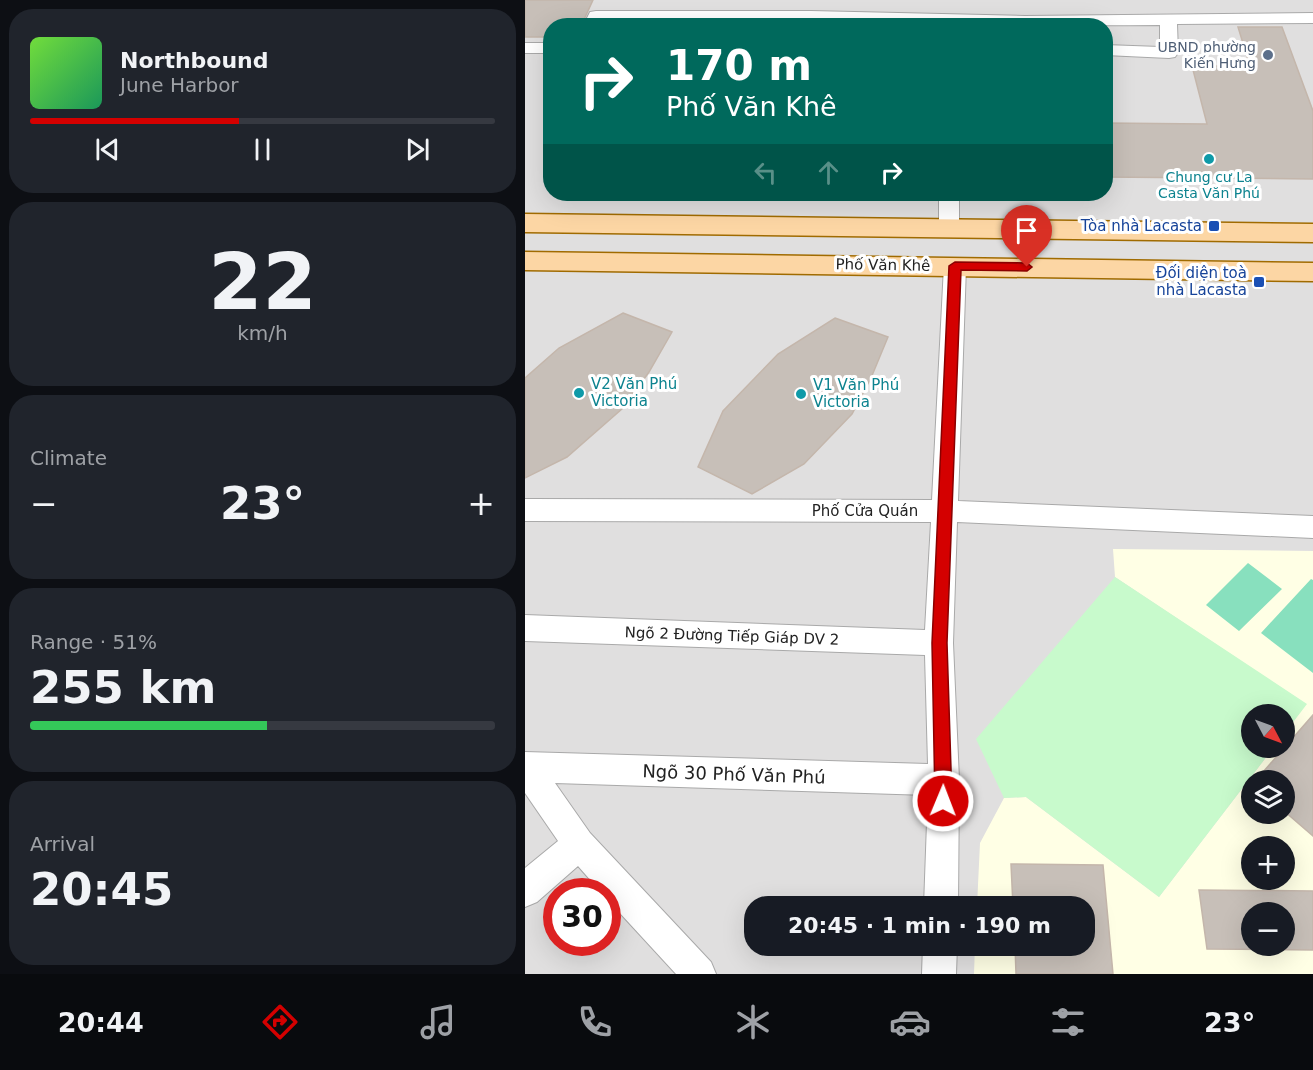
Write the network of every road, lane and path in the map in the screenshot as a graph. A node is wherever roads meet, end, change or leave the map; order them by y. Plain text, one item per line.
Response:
1 (603, 0) edge
2 (936, 0) edge
3 (595, 18) edge
4 (936, 18) edge
5 (1313, 18) edge
6 (1168, 19) junction
7 (1113, 21) edge
8 (525, 48) edge
9 (543, 48) edge
10 (1113, 50) edge
11 (949, 201) edge
12 (525, 223) edge
13 (949, 228) junction
14 (1313, 233) edge
15 (525, 261) edge
16 (955, 266) junction
17 (1313, 272) edge
18 (525, 510) edge
19 (943, 511) junction
20 (1313, 527) edge
21 (525, 628) edge
22 (939, 643) junction
23 (525, 767) edge
24 (944, 780) junction
25 (579, 844) junction
26 (525, 890) edge
27 (941, 896) edge
28 (940, 956) edge
29 (699, 974) edge
30 (939, 974) edge

1 - 3 street
2 - 4 street
5 - 6 street
6 - 7 street
6 - 10 street
8 - 9 street
11 - 13 street
12 - 13 main road
13 - 14 main road
15 - 16 main road, Phố Văn Khê
16 - 17 main road, Phố Văn Khê
16 - 19 street
18 - 19 street, Phố Cửa Quán
19 - 20 street, Phố Cửa Quán
19 - 22 street
21 - 22 street, Ngõ 2 Đường Tiếp Giáp DV 2
22 - 24 street
23 - 24 street, Ngõ 30 Phố Văn Phú
23 - 25 street
24 - 27 street
25 - 26 street
25 - 29 street
28 - 30 street

